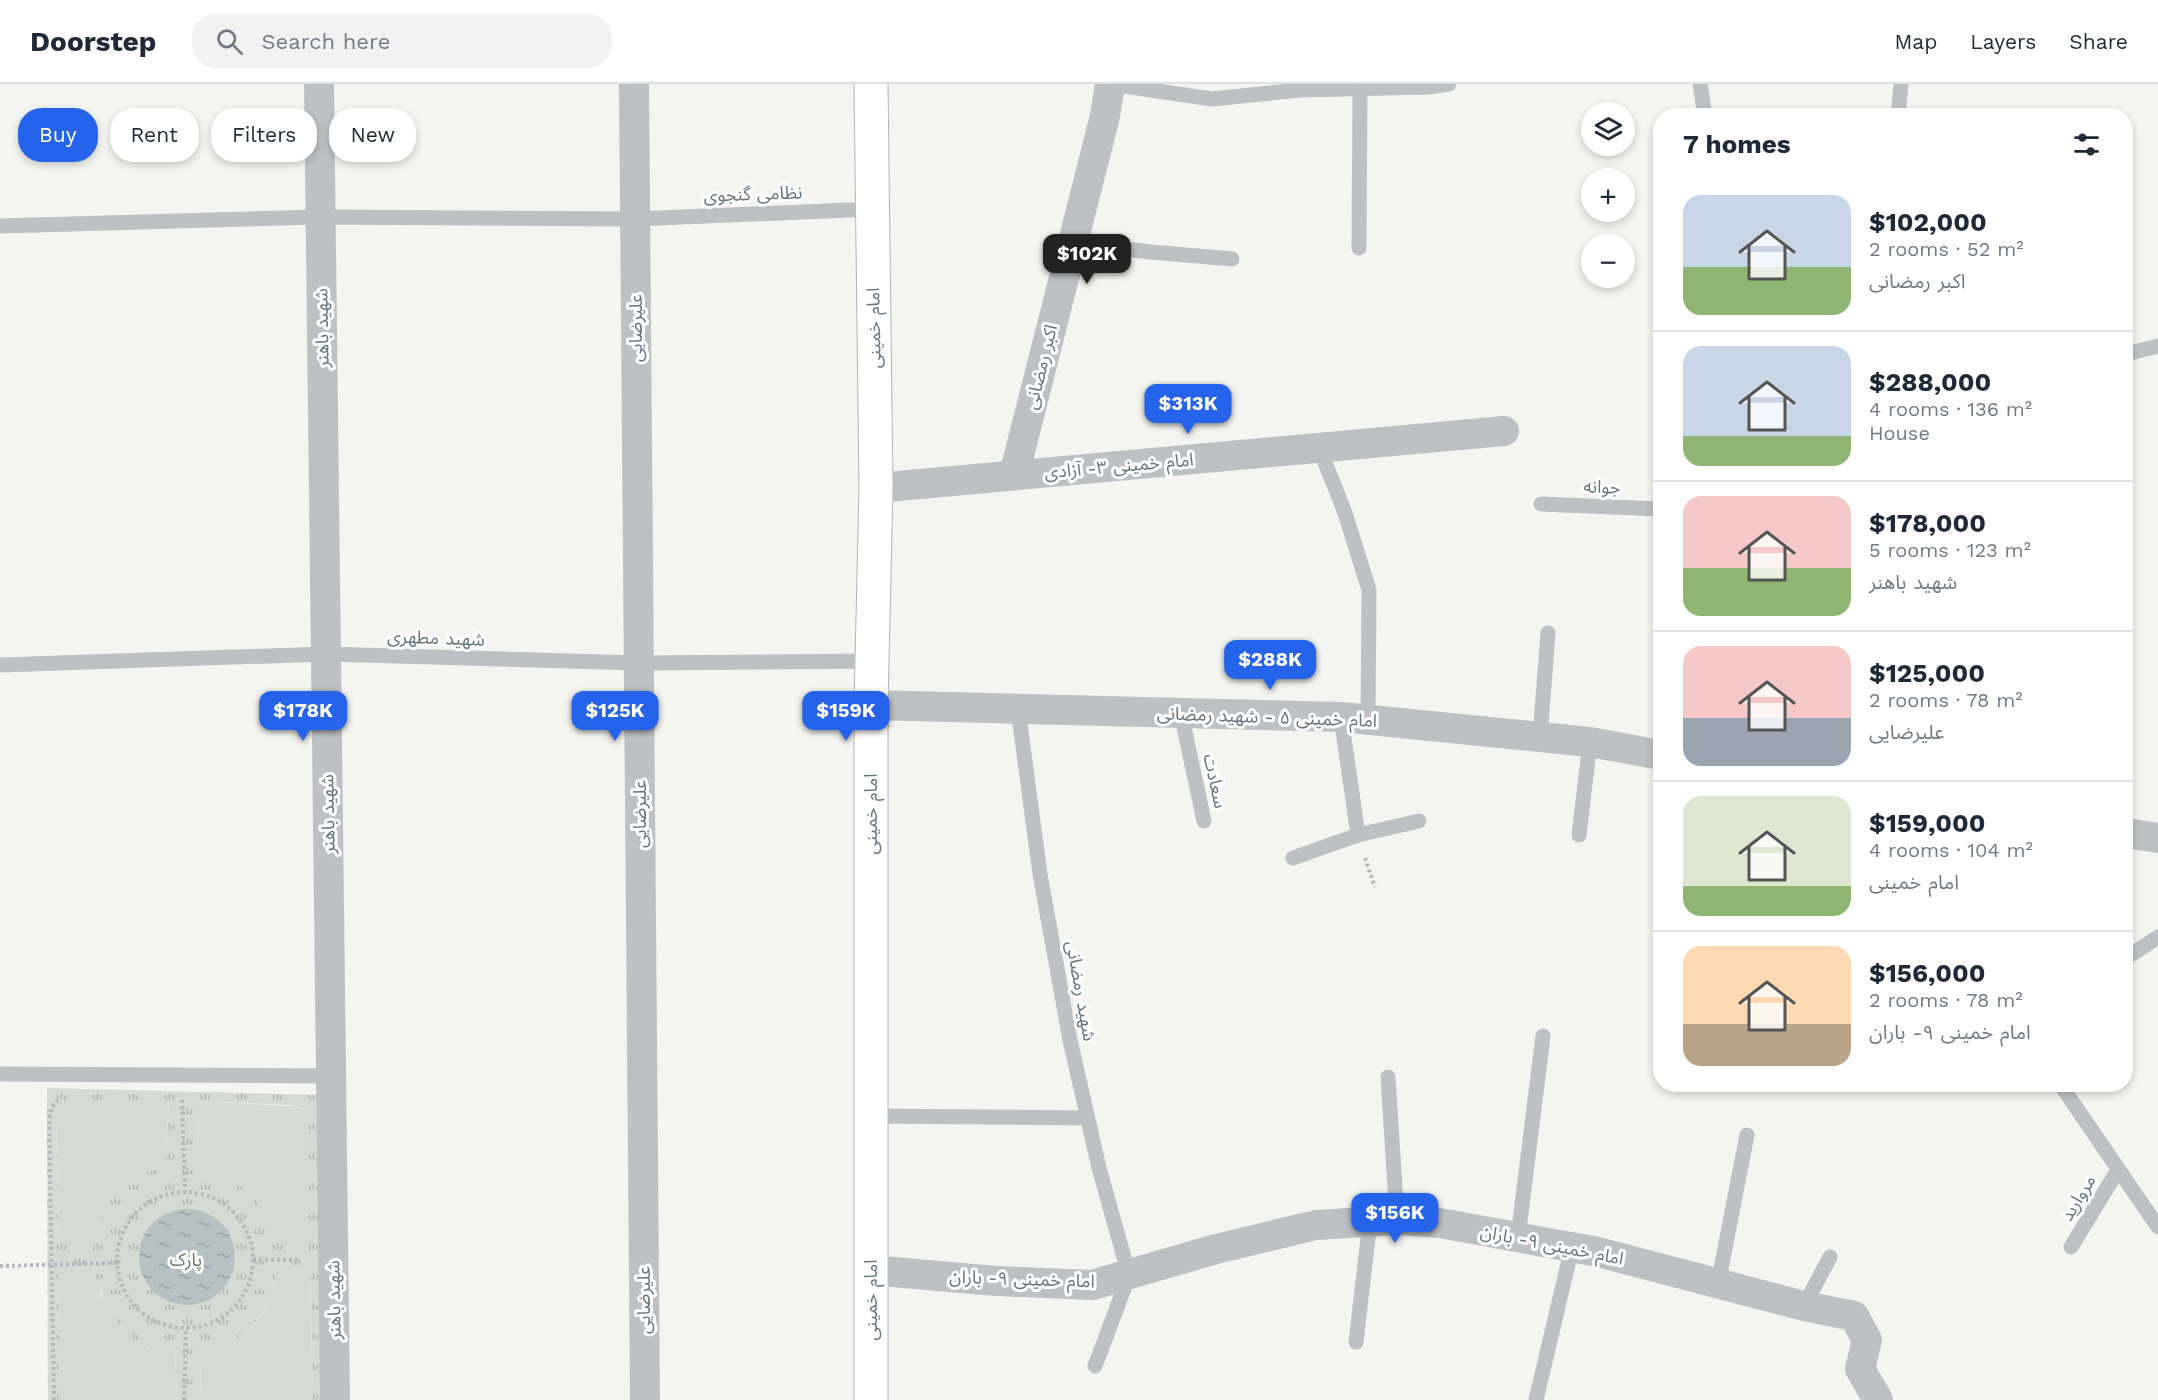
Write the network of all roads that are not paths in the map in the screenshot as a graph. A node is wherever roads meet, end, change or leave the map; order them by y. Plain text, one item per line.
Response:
1 (319, 84) edge
2 (634, 84) edge
3 (871, 84) edge
4 (1110, 84) edge
5 (1449, 84) edge
6 (1700, 84) edge
7 (1901, 84) edge
8 (1359, 88) junction
9 (1704, 108) edge
10 (1899, 108) edge
11 (873, 209) junction
12 (320, 218) junction
13 (635, 219) junction
14 (0, 226) edge
15 (1073, 243) junction
16 (1359, 248) dead end
17 (1232, 259) dead end
18 (2158, 346) edge
19 (2133, 352) edge
20 (1504, 431) dead end
21 (1318, 447) junction
22 (1014, 475) junction
23 (876, 488) junction
24 (1541, 504) dead end
25 (1653, 509) edge
26 (1548, 633) dead end
27 (326, 654) junction
28 (872, 661) junction
29 (639, 663) junction
30 (0, 664) edge
31 (871, 705) junction
32 (1018, 709) junction
33 (1181, 713) junction
34 (1354, 718) junction
35 (1540, 737) junction
36 (1590, 742) junction
37 (1653, 754) edge
38 (1204, 821) dead end
39 (1419, 821) dead end
40 (2133, 834) edge
41 (1358, 835) junction
42 (1579, 835) dead end
43 (2158, 838) edge
44 (1293, 858) dead end
45 (2158, 937) edge
46 (2133, 953) edge
47 (1543, 1036) dead end
48 (0, 1074) edge
49 (331, 1076) junction
50 (1388, 1077) dead end
51 (2065, 1092) edge
52 (870, 1116) junction
53 (1088, 1118) junction
54 (1747, 1135) dead end
55 (2118, 1170) junction
56 (1383, 1220) junction
57 (2158, 1227) edge
58 (1518, 1237) junction
59 (1572, 1247) junction
60 (2072, 1247) dead end
61 (1830, 1257) dead end
62 (870, 1270) junction
63 (1129, 1275) junction
64 (1718, 1284) junction
65 (1804, 1306) junction
66 (1356, 1342) dead end
67 (1095, 1366) dead end
68 (335, 1400) edge
69 (645, 1400) edge
70 (871, 1400) edge
71 (1536, 1400) edge
72 (1878, 1400) edge

1 - 12 street, شهید باهنر
2 - 13 street, علیرضایی
3 - 11 main road, امام خمینی
4 - 8 lane
4 - 15 street, اکبر رمضانی
5 - 8 lane
6 - 9 lane
7 - 10 lane
8 - 16 lane
11 - 13 lane, نظامی گنجوی
11 - 23 main road, امام خمینی
12 - 13 lane, نظامی گنجوی
12 - 14 lane, نظامی گنجوی
12 - 27 street, شهید باهنر
13 - 29 street, علیرضایی
15 - 17 lane
15 - 22 street, اکبر رمضانی
18 - 19 lane
20 - 21 street, امام خمینی ۳- آزادی
21 - 22 street, امام خمینی ۳- آزادی
21 - 34 lane
22 - 23 street, امام خمینی ۳- آزادی
23 - 28 main road, امام خمینی
24 - 25 lane, جوانه
26 - 35 lane
27 - 29 lane, شهید مطهری
27 - 30 lane, شهید مطهری
27 - 49 street, شهید باهنر
28 - 29 lane, شهید مطهری
28 - 31 main road, امام خمینی
29 - 69 street, علیرضایی
31 - 32 street, امام خمینی ۵ - شهید رمضانی
31 - 52 main road, امام خمینی
32 - 33 street, امام خمینی ۵ - شهید رمضانی
32 - 53 lane, شهید رمضانی
33 - 34 street, امام خمینی ۵ - شهید رمضانی
33 - 38 lane, سعادت
34 - 35 street, امام خمینی ۵ - شهید رمضانی
34 - 41 lane
35 - 36 street, امام خمینی ۵ - شهید رمضانی
36 - 37 street, امام خمینی ۵ - شهید رمضانی
36 - 42 lane
39 - 41 lane
40 - 43 street
41 - 44 lane
45 - 46 lane
47 - 58 lane
48 - 49 lane
49 - 68 street, شهید باهنر
50 - 56 lane
51 - 55 lane
52 - 53 lane
52 - 62 main road, امام خمینی
53 - 63 lane, شهید رمضانی
54 - 64 lane
55 - 57 lane
55 - 60 lane, مروارید
56 - 58 street, امام خمینی ۹- باران
56 - 63 street, امام خمینی ۹- باران
56 - 66 lane
58 - 59 street, امام خمینی ۹- باران
59 - 64 street, امام خمینی ۹- باران
59 - 71 lane
61 - 65 lane
62 - 63 street, امام خمینی ۹- باران
62 - 70 main road, امام خمینی
63 - 67 lane
64 - 65 street, امام خمینی ۹- باران
65 - 72 street, امام خمینی ۹- باران

